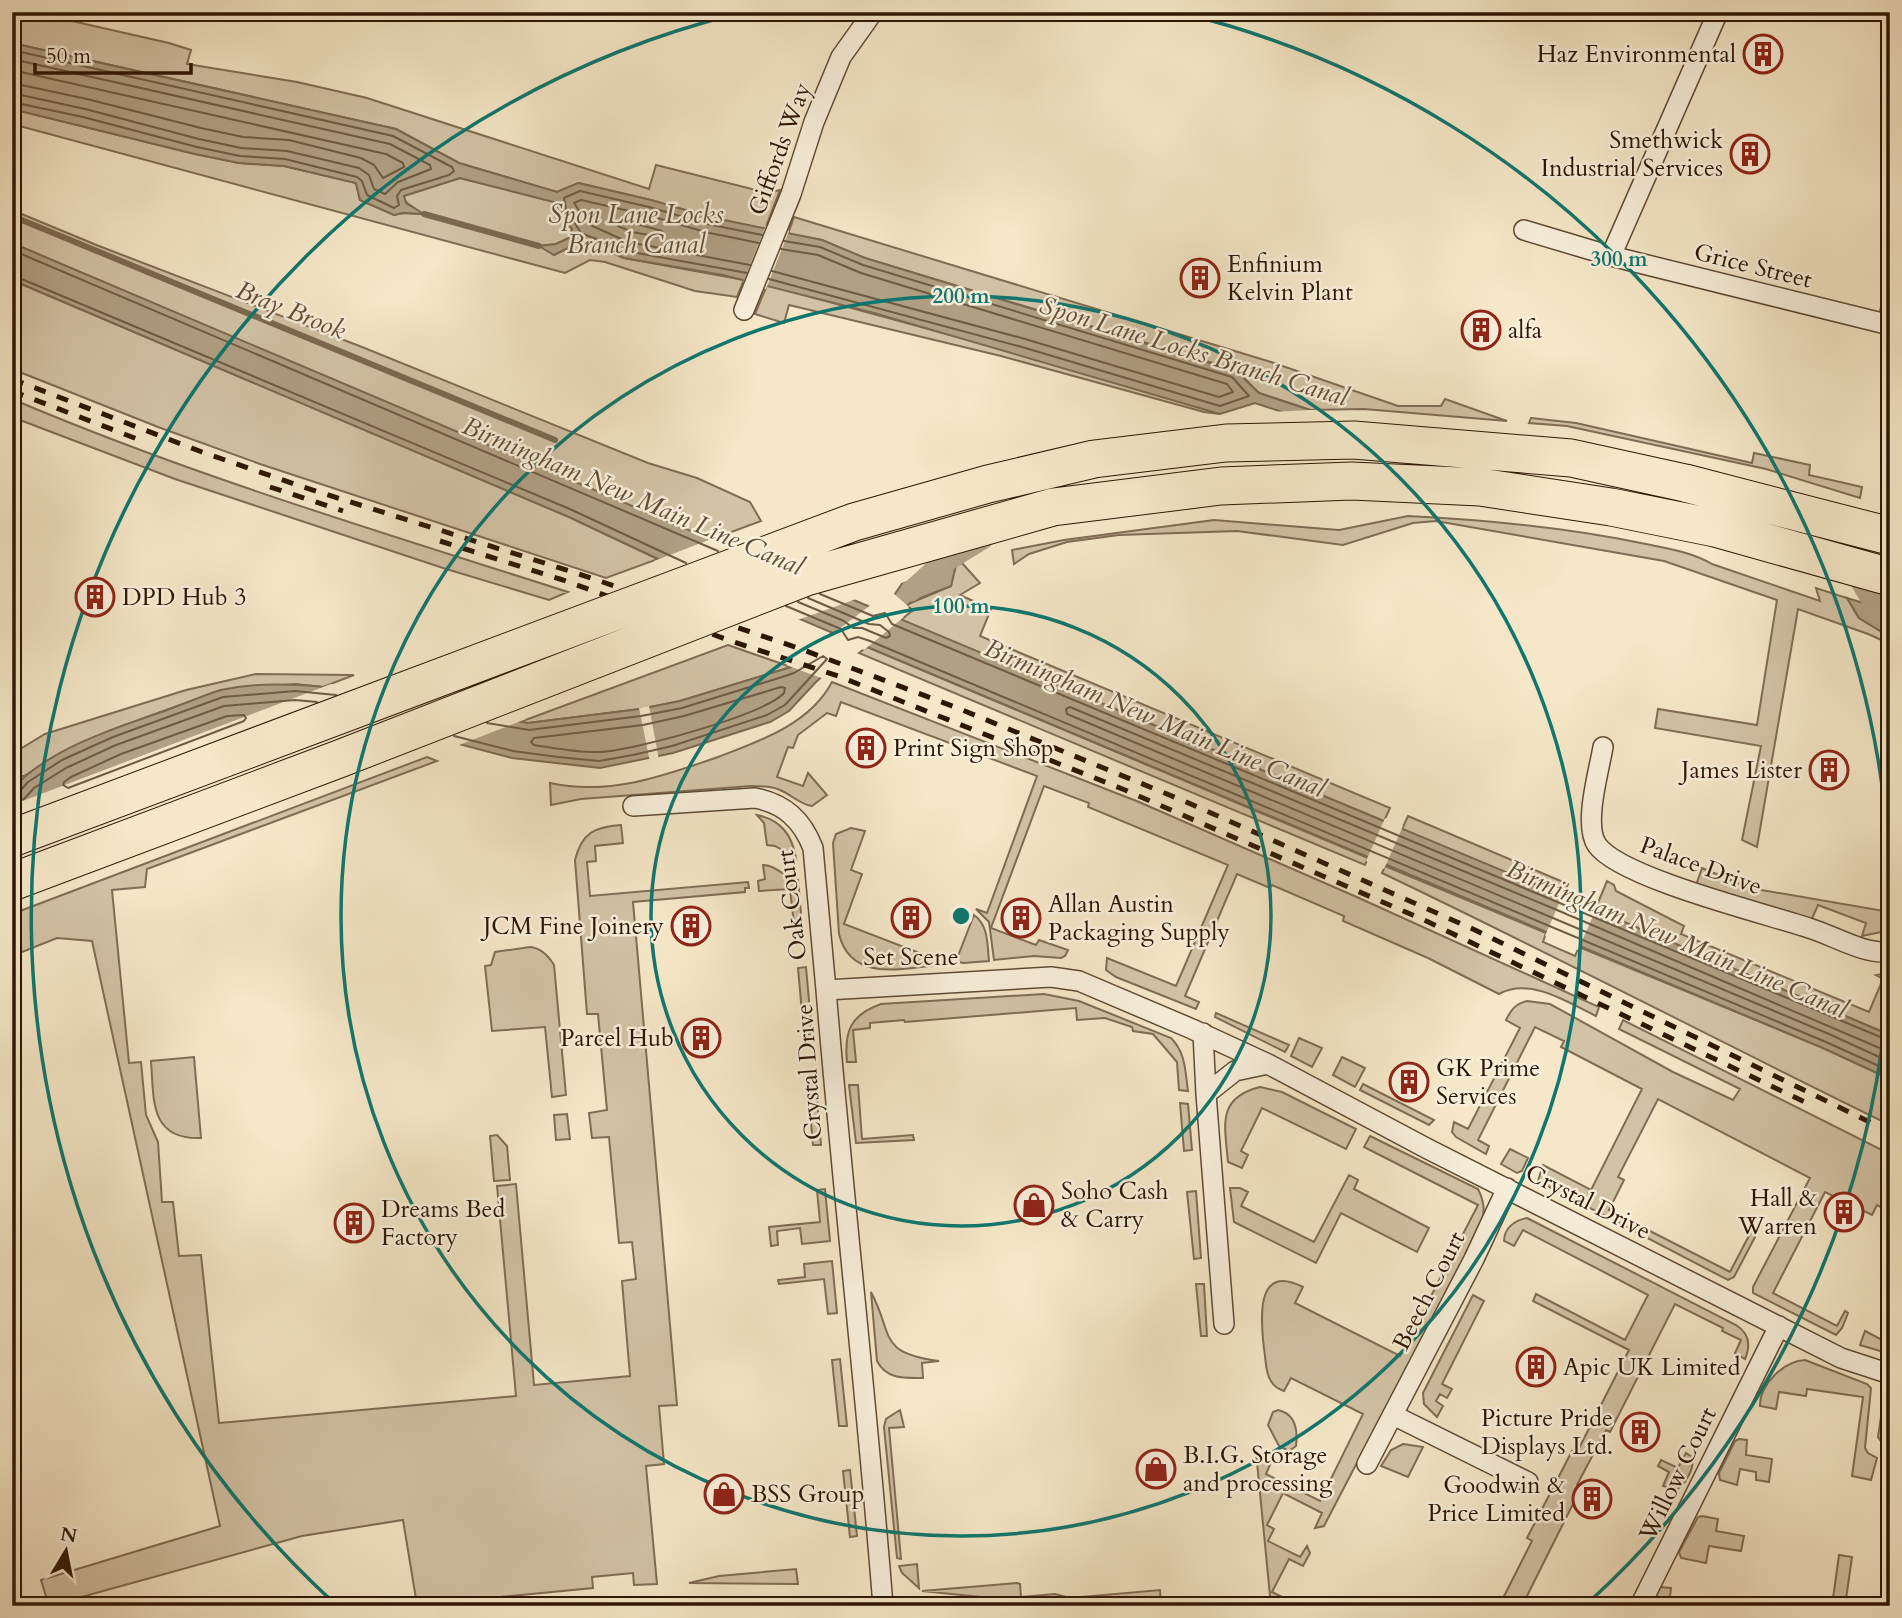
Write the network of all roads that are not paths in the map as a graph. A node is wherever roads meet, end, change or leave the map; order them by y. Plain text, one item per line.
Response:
1 (873, 12) edge
2 (1718, 12) edge
3 (1524, 230) dead end
4 (1611, 256) junction
5 (744, 310) dead end
6 (1890, 325) edge
7 (1890, 536) edge
8 (1890, 577) edge
9 (1603, 747) dead end
10 (633, 806) dead end
11 (12, 838) edge
12 (12, 882) edge
13 (1890, 952) edge
14 (826, 990) junction
15 (1202, 1033) junction
16 (1268, 1064) junction
17 (1206, 1094) junction
18 (1507, 1188) junction
19 (1224, 1324) dead end
20 (1779, 1326) junction
21 (1890, 1374) edge
22 (1393, 1415) junction
23 (1367, 1464) dead end
24 (1528, 1482) dead end
25 (883, 1606) edge
26 (1640, 1606) edge

1 - 5 street, Giffords Way
2 - 4 street
3 - 4 street, Grice Street
4 - 6 street, Grice Street
7 - 11 highway, bridge
8 - 12 highway, bridge
9 - 13 street, Palace Drive
10 - 14 street, Oak Court
14 - 15 street, Crystal Drive
14 - 25 street, Crystal Drive
15 - 16 street, Crystal Drive
15 - 17 street
16 - 17 street
16 - 18 street, Crystal Drive
17 - 19 street
18 - 20 street, Crystal Drive
18 - 22 street, Beech Court
20 - 21 street, Crystal Drive
20 - 26 street, Willow Court
22 - 23 street, Beech Court
22 - 24 street

